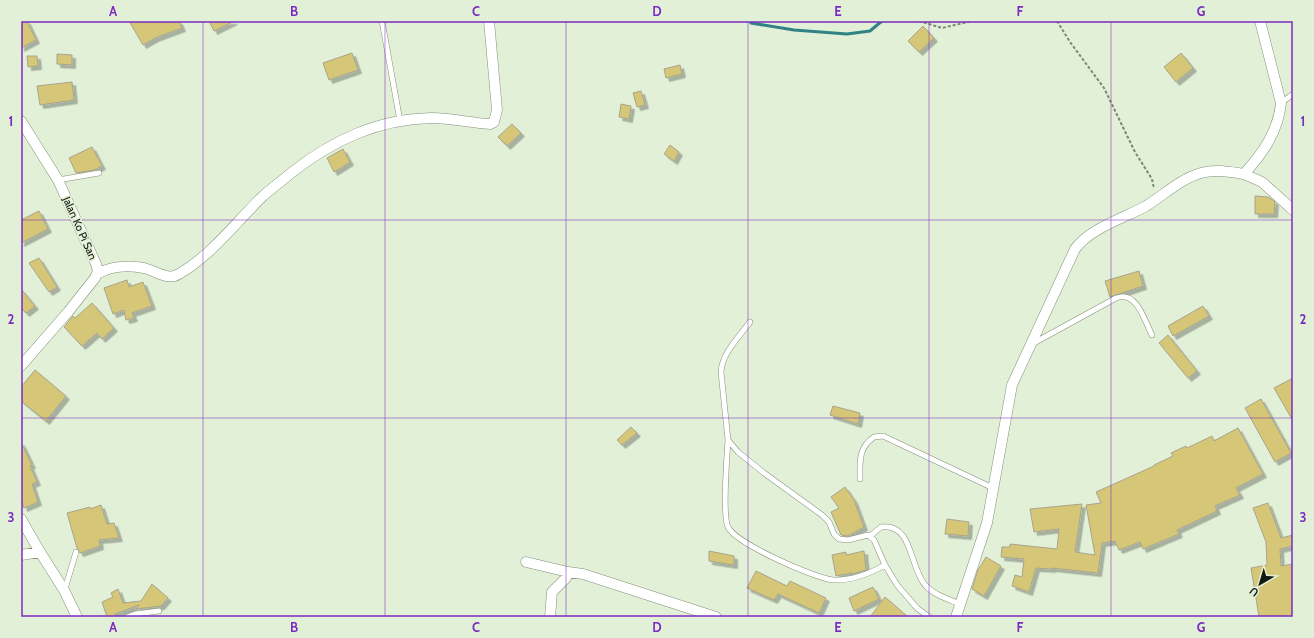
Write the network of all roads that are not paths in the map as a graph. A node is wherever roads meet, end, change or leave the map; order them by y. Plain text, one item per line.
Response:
1 (382, 21) edge
2 (489, 21) edge
3 (1260, 21) edge
4 (1293, 94) edge
5 (1281, 103) junction
6 (21, 121) edge
7 (400, 121) junction
8 (99, 173) dead end
9 (1244, 174) junction
10 (58, 180) junction
11 (1293, 210) edge
12 (97, 274) junction
13 (750, 322) dead end
14 (1152, 335) dead end
15 (1029, 346) junction
16 (21, 366) edge
17 (728, 440) junction
18 (860, 479) dead end
19 (994, 489) junction
20 (21, 519) edge
21 (870, 536) junction
22 (40, 552) junction
23 (76, 552) dead end
24 (21, 555) edge
25 (526, 562) dead end
26 (885, 566) junction
27 (568, 572) junction
28 (64, 590) junction
29 (960, 604) junction
30 (159, 610) dead end
31 (77, 617) edge
32 (127, 617) edge
33 (550, 617) edge
34 (716, 617) edge
35 (929, 617) edge
36 (956, 617) edge

1 - 7 lane
2 - 7 street
3 - 5 street
4 - 5 lane
5 - 9 street
6 - 10 street, Jalan Ko Pi San
7 - 12 street
8 - 10 lane
9 - 11 street
9 - 15 street
10 - 12 street, Jalan Ko Pi San
12 - 16 street, Jalan Ko Pi San
13 - 17 lane
14 - 15 lane
15 - 19 street
17 - 21 lane
17 - 26 lane
18 - 19 lane
19 - 29 street
20 - 22 street
21 - 26 lane
21 - 29 lane
22 - 24 street
22 - 28 street
23 - 28 lane
25 - 27 street
26 - 35 lane
27 - 33 street
27 - 34 street
28 - 31 street
29 - 36 street
30 - 32 lane

